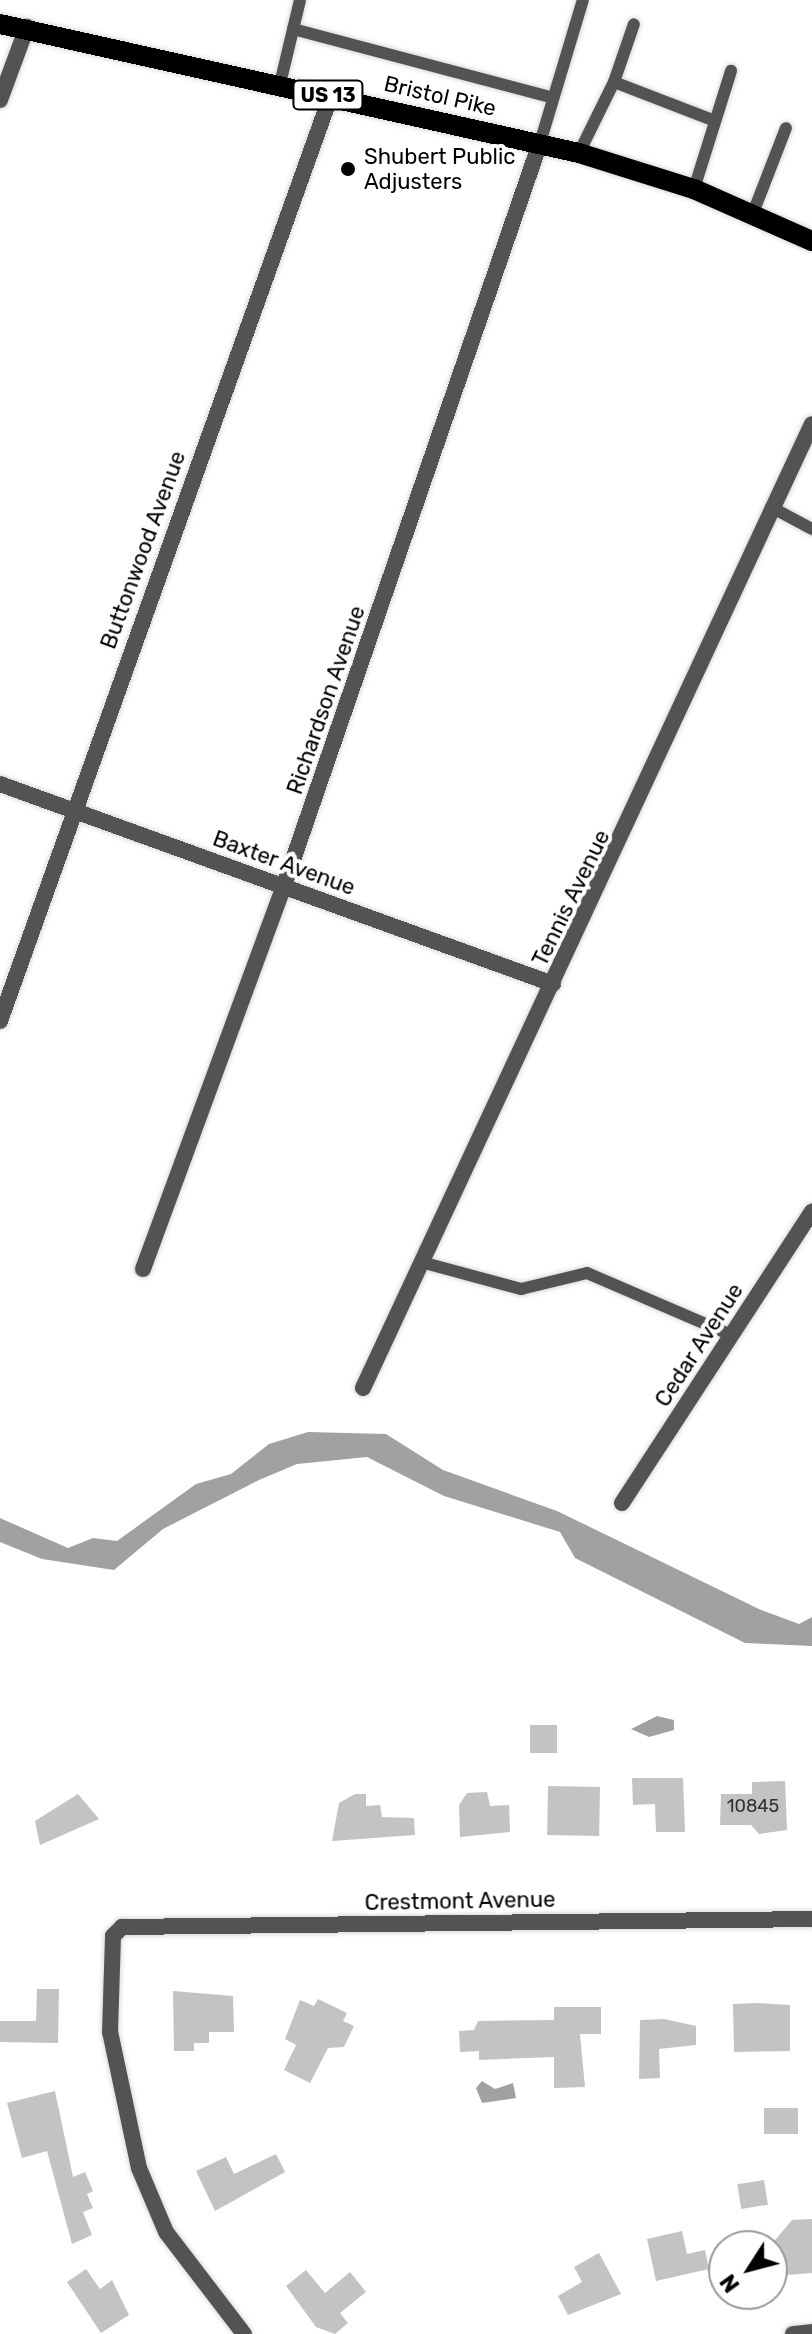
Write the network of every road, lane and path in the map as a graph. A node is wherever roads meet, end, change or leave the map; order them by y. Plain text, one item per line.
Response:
1 (300, 0) edge
2 (583, 0) edge
3 (0, 24) edge
4 (634, 24) dead end
5 (27, 27) junction
6 (293, 29) junction
7 (731, 71) dead end
8 (614, 82) junction
9 (280, 84) junction
10 (331, 95) junction
11 (550, 97) junction
12 (0, 100) edge
13 (715, 121) junction
14 (786, 128) dead end
15 (540, 143) junction
16 (579, 153) junction
17 (694, 189) junction
18 (753, 213) junction
19 (812, 241) edge
20 (812, 424) edge
21 (771, 507) junction
22 (812, 529) edge
23 (0, 784) edge
24 (74, 808) junction
25 (284, 886) junction
26 (553, 984) junction
27 (0, 1021) edge
28 (812, 1212) edge
29 (421, 1262) junction
30 (143, 1269) dead end
31 (731, 1335) junction
32 (363, 1388) dead end
33 (622, 1503) dead end
34 (812, 1919) edge
35 (812, 2332) edge
36 (244, 2334) edge
37 (793, 2334) edge

1 - 6 lane
2 - 11 lane
3 - 5 main road, Bristol Pike / US 13
4 - 8 lane
5 - 9 main road, Bristol Pike / US 13
5 - 12 street
6 - 9 lane
6 - 11 lane
7 - 13 lane
8 - 13 lane
8 - 16 lane
9 - 10 main road, Bristol Pike / US 13
10 - 15 main road, Bristol Pike / US 13
10 - 24 street, Buttonwood Avenue
11 - 15 lane
13 - 17 lane
14 - 18 lane
15 - 16 main road, Bristol Pike / US 13
15 - 25 street, Richardson Avenue
16 - 17 main road, Bristol Pike / US 13
17 - 18 main road, Bristol Pike / US 13
18 - 19 main road, Bristol Pike / US 13
20 - 21 street, Tennis Avenue
21 - 22 lane
21 - 26 street, Tennis Avenue
23 - 24 street, Baxter Avenue
24 - 25 street, Baxter Avenue
24 - 27 street, Buttonwood Avenue
25 - 26 street, Baxter Avenue
25 - 30 street, Richardson Avenue
26 - 29 street, Tennis Avenue
28 - 31 street, Cedar Avenue
29 - 31 lane
29 - 32 street, Tennis Avenue
31 - 33 street, Cedar Avenue
34 - 36 street, Crestmont Avenue
35 - 37 street

